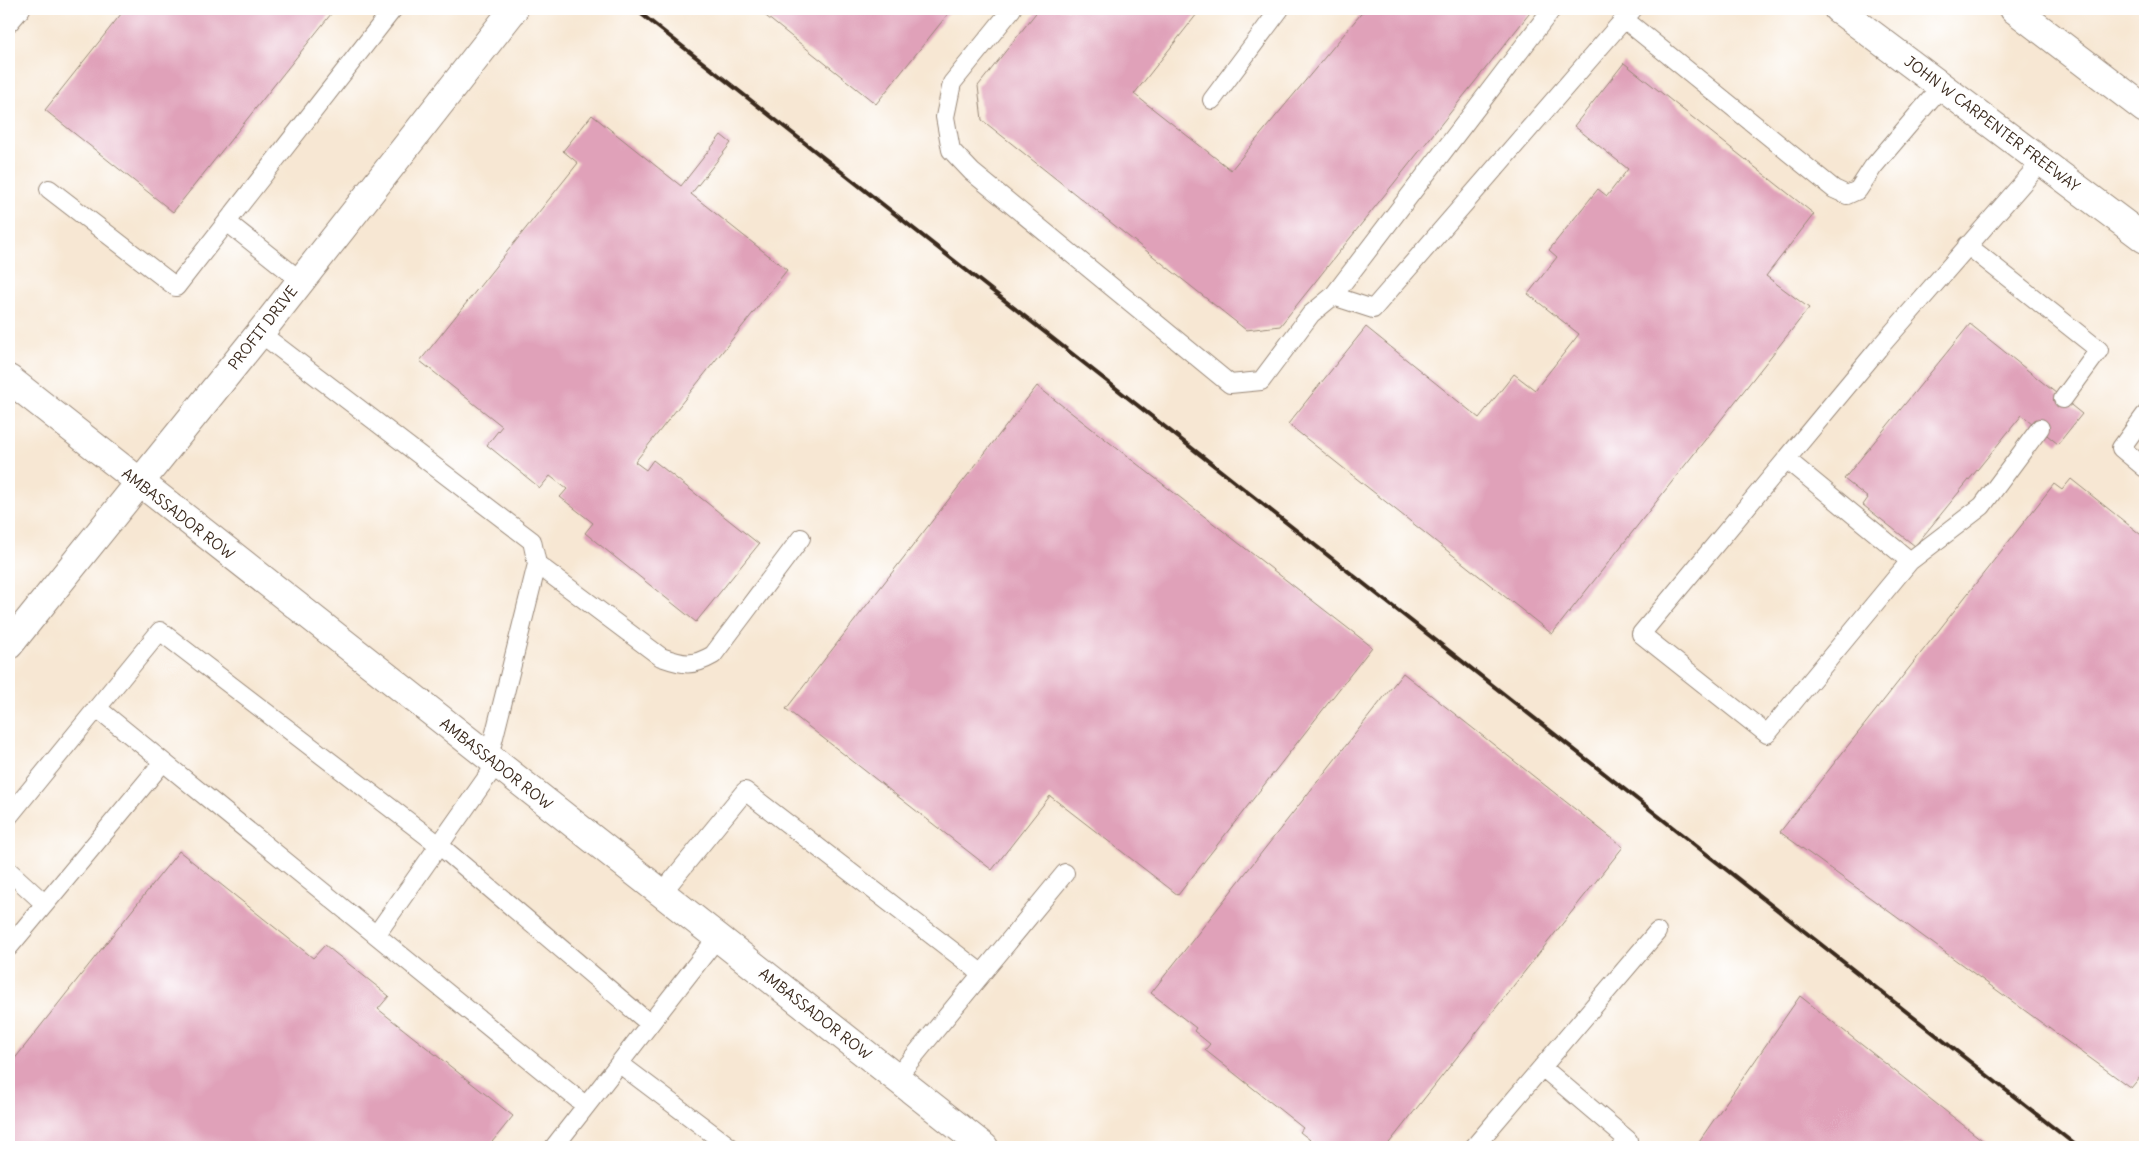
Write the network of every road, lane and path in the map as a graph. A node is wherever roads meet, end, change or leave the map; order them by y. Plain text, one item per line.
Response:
1 (21, 9) edge
2 (394, 9) edge
3 (513, 9) edge
4 (1012, 9) edge
5 (1280, 9) edge
6 (1552, 9) edge
7 (1838, 9) edge
8 (2014, 9) edge
9 (1628, 14) edge
10 (9, 23) edge
11 (1941, 86) junction
12 (1212, 100) dead end
13 (2145, 109) edge
14 (2042, 161) junction
15 (49, 189) dead end
16 (227, 222) junction
17 (2145, 239) edge
18 (1967, 245) junction
19 (301, 281) junction
20 (1333, 296) junction
21 (260, 333) junction
22 (9, 379) edge
23 (2063, 398) dead end
24 (2145, 415) edge
25 (2040, 428) dead end
26 (1786, 459) junction
27 (2145, 468) edge
28 (139, 484) junction
29 (801, 538) dead end
30 (1910, 561) junction
31 (537, 564) junction
32 (9, 646) edge
33 (97, 708) junction
34 (493, 760) junction
35 (164, 762) junction
36 (9, 816) edge
37 (439, 845) junction
38 (9, 871) edge
39 (1065, 873) dead end
40 (661, 894) junction
41 (45, 904) junction
42 (1657, 932) dead end
43 (376, 935) junction
44 (717, 938) junction
45 (9, 947) edge
46 (981, 973) junction
47 (650, 1024) junction
48 (620, 1064) junction
49 (1542, 1067) junction
50 (896, 1078) junction
51 (586, 1106) junction
52 (554, 1147) edge
53 (730, 1147) edge
54 (984, 1147) edge
55 (1474, 1147) edge
56 (1622, 1147) edge

1 - 10 lane
2 - 16 lane
3 - 19 main road, PROFIT DRIVE
4 - 20 lane
5 - 12 lane
6 - 20 lane
7 - 11 main road, JOHN W CARPENTER FREEWAY
8 - 13 main road
9 - 11 lane
9 - 20 lane
11 - 14 main road, JOHN W CARPENTER FREEWAY
14 - 17 main road, JOHN W CARPENTER FREEWAY
14 - 18 lane
15 - 16 lane
16 - 19 lane
18 - 23 lane
18 - 26 lane
19 - 21 main road, PROFIT DRIVE
21 - 28 main road, PROFIT DRIVE
21 - 31 lane
22 - 28 main road, AMBASSADOR ROW
24 - 27 lane
25 - 30 lane
26 - 30 lane
26 - 30 lane
28 - 32 main road, PROFIT DRIVE
28 - 34 main road, AMBASSADOR ROW
29 - 31 lane
31 - 34 lane
33 - 35 lane
33 - 36 lane
33 - 37 lane
34 - 37 lane
34 - 40 main road, AMBASSADOR ROW
35 - 41 lane
35 - 43 lane
37 - 43 lane
37 - 47 lane
38 - 41 lane
39 - 46 lane
40 - 44 main road, AMBASSADOR ROW
40 - 46 lane
41 - 45 lane
42 - 49 lane
43 - 51 lane
44 - 47 lane
44 - 50 main road, AMBASSADOR ROW
46 - 50 lane
47 - 48 lane
48 - 51 lane
48 - 53 lane
49 - 55 lane
49 - 56 lane
50 - 54 main road, AMBASSADOR ROW
51 - 52 lane

